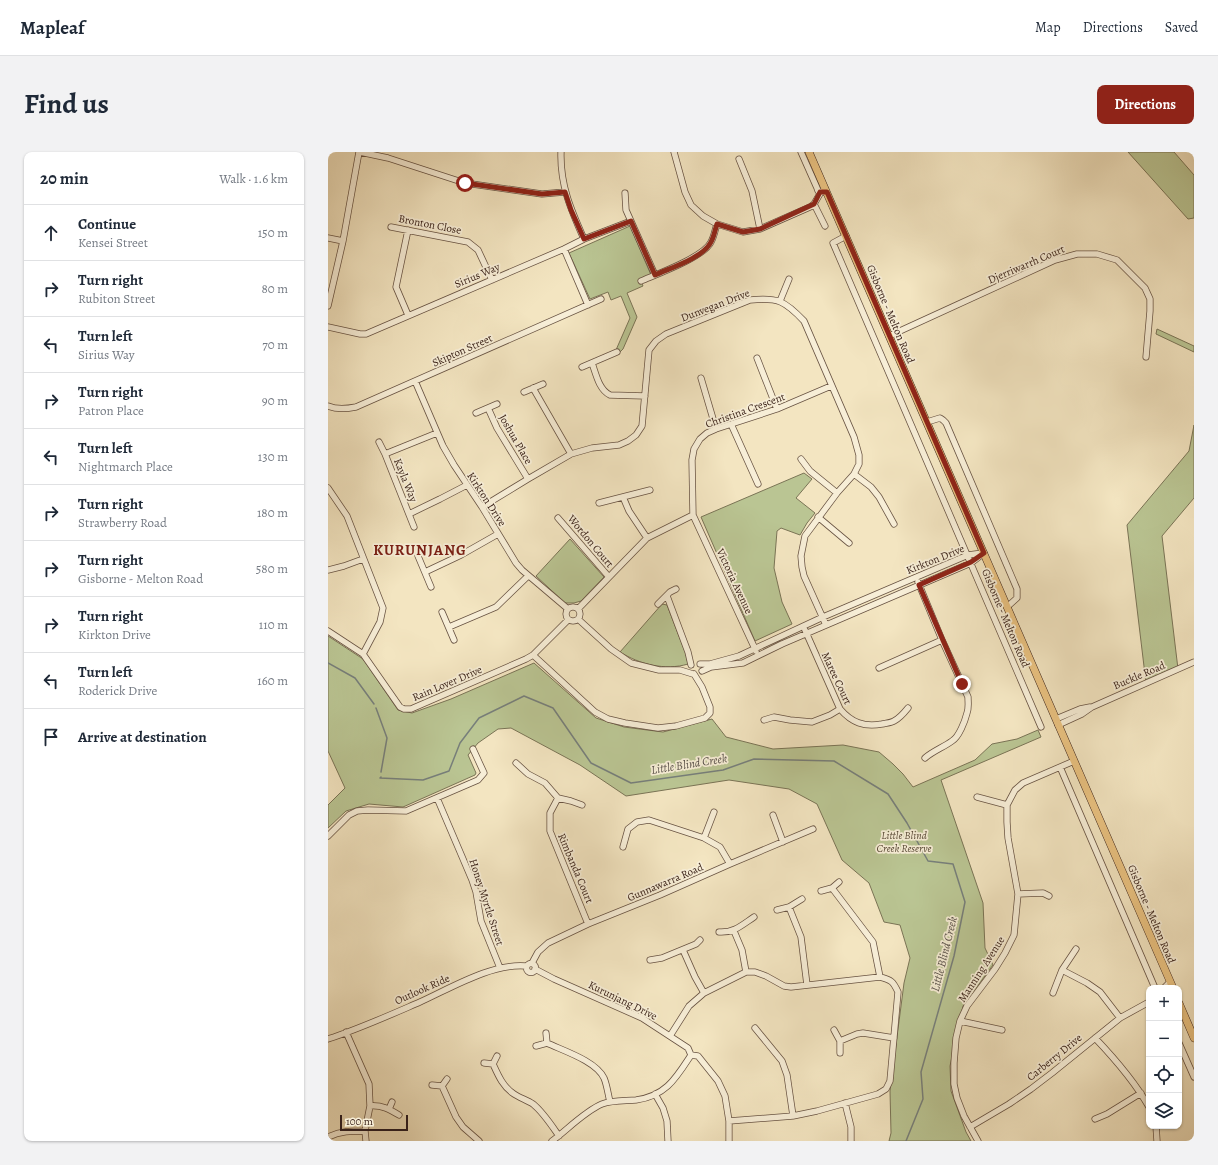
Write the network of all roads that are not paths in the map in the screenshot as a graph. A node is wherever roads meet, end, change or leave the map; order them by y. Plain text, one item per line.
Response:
1 (359, 152) edge
2 (561, 152) edge
3 (674, 152) edge
4 (801, 152) edge
5 (809, 152) edge
6 (738, 159) dead end
7 (565, 192) junction
8 (824, 192) junction
9 (625, 193) dead end
10 (814, 204) junction
11 (631, 221) junction
12 (717, 224) junction
13 (825, 226) dead end
14 (391, 227) dead end
15 (760, 229) junction
16 (408, 230) junction
17 (846, 236) junction
18 (328, 238) edge
19 (584, 239) junction
20 (343, 241) junction
21 (564, 249) junction
22 (655, 275) junction
23 (789, 279) dead end
24 (492, 280) junction
25 (641, 282) dead end
26 (601, 299) dead end
27 (780, 301) junction
28 (588, 305) junction
29 (328, 306) edge
30 (408, 315) junction
31 (328, 327) edge
32 (889, 336) junction
33 (617, 352) dead end
34 (1146, 357) dead end
35 (757, 358) dead end
36 (592, 363) junction
37 (582, 367) dead end
38 (701, 378) dead end
39 (415, 381) junction
40 (543, 384) dead end
41 (831, 386) junction
42 (533, 388) junction
43 (524, 392) dead end
44 (645, 396) junction
45 (497, 404) dead end
46 (328, 406) edge
47 (488, 408) junction
48 (777, 410) junction
49 (476, 413) dead end
50 (926, 422) junction
51 (731, 424) junction
52 (716, 429) junction
53 (437, 432) junction
54 (379, 442) dead end
55 (385, 454) junction
56 (571, 454) junction
57 (801, 458) dead end
58 (854, 474) junction
59 (528, 479) junction
60 (467, 484) junction
61 (758, 484) dead end
62 (650, 490) dead end
63 (329, 491) edge
64 (837, 493) junction
65 (623, 497) junction
66 (600, 503) dead end
67 (482, 507) junction
68 (409, 514) junction
69 (693, 515) junction
70 (818, 517) junction
71 (558, 518) dead end
72 (894, 524) dead end
73 (414, 527) dead end
74 (498, 534) junction
75 (647, 538) junction
76 (849, 543) dead end
77 (984, 553) junction
78 (968, 555) junction
79 (418, 556) dead end
80 (363, 559) junction
81 (971, 562) junction
82 (328, 570) edge
83 (425, 572) junction
84 (528, 576) junction
85 (609, 577) junction
86 (916, 578) junction
87 (919, 585) junction
88 (431, 587) dead end
89 (676, 589) dead end
90 (667, 596) junction
91 (658, 604) dead end
92 (1007, 607) junction
93 (568, 609) junction
94 (578, 609) junction
95 (442, 612) dead end
96 (823, 617) junction
97 (568, 620) junction
98 (578, 620) junction
99 (826, 625) junction
100 (803, 626) junction
101 (449, 627) junction
102 (328, 632) edge
103 (807, 634) junction
104 (454, 640) dead end
105 (942, 640) junction
106 (755, 648) junction
107 (688, 652) junction
108 (364, 654) junction
109 (533, 655) junction
110 (759, 656) junction
111 (1194, 662) edge
112 (699, 664) junction
113 (691, 665) junction
114 (878, 668) dead end
115 (680, 670) junction
116 (701, 671) junction
117 (693, 674) junction
118 (702, 687) junction
119 (908, 708) dead end
120 (840, 709) junction
121 (764, 720) dead end
122 (1057, 722) junction
123 (1041, 727) dead end
124 (473, 749) dead end
125 (925, 758) dead end
126 (1074, 761) junction
127 (516, 763) dead end
128 (1060, 767) junction
129 (977, 797) dead end
130 (437, 798) junction
131 (558, 798) junction
132 (582, 805) dead end
133 (1007, 805) junction
134 (714, 812) dead end
135 (773, 815) dead end
136 (813, 829) dead end
137 (328, 836) edge
138 (704, 838) junction
139 (783, 842) junction
140 (623, 847) dead end
141 (730, 864) junction
142 (839, 882) dead end
143 (832, 888) junction
144 (822, 891) dead end
145 (1018, 894) junction
146 (1049, 896) dead end
147 (802, 898) dead end
148 (789, 907) junction
149 (777, 910) dead end
150 (754, 917) dead end
151 (588, 924) junction
152 (734, 931) junction
153 (719, 932) dead end
154 (700, 940) dead end
155 (1076, 949) dead end
156 (683, 950) junction
157 (650, 960) dead end
158 (532, 963) junction
159 (526, 966) junction
160 (500, 968) junction
161 (535, 969) junction
162 (1062, 970) junction
163 (746, 972) junction
164 (880, 977) junction
165 (1154, 985) edge
166 (1171, 985) edge
167 (807, 986) junction
168 (704, 992) junction
169 (1053, 993) dead end
170 (1146, 1004) edge
171 (1182, 1012) edge
172 (1120, 1018) junction
173 (960, 1021) junction
174 (755, 1028) dead end
175 (834, 1030) dead end
176 (1002, 1030) dead end
177 (346, 1032) junction
178 (546, 1033) dead end
179 (670, 1036) junction
180 (894, 1038) junction
181 (1095, 1038) junction
182 (1194, 1038) edge
183 (328, 1039) edge
184 (840, 1041) junction
185 (547, 1043) junction
186 (536, 1046) dead end
187 (1182, 1050) edge
188 (840, 1053) dead end
189 (692, 1055) junction
190 (497, 1056) dead end
191 (484, 1063) dead end
192 (493, 1064) junction
193 (1194, 1077) edge
194 (447, 1079) dead end
195 (432, 1085) dead end
196 (442, 1086) junction
197 (1141, 1093) junction
198 (655, 1094) junction
199 (392, 1102) dead end
200 (610, 1102) junction
201 (1146, 1102) edge
202 (845, 1103) junction
203 (370, 1106) junction
204 (390, 1109) junction
205 (399, 1115) dead end
206 (793, 1116) junction
207 (1095, 1119) dead end
208 (730, 1121) junction
209 (970, 1127) junction
210 (1156, 1129) edge
211 (365, 1131) junction
212 (559, 1136) junction
213 (328, 1137) edge
214 (366, 1141) edge
215 (479, 1141) edge
216 (552, 1141) edge
217 (668, 1141) edge
218 (729, 1141) edge
219 (851, 1141) edge
220 (978, 1141) edge
221 (1157, 1141) edge

1 - 7 street
1 - 20 street
2 - 7 street
3 - 12 street
4 - 8 street, Gisborne - Melton Road
5 - 8 main road, Gisborne - Melton Road
6 - 15 street
7 - 19 street
8 - 10 street
8 - 17 main road, Gisborne - Melton Road
9 - 11 street
10 - 13 street
10 - 15 street
11 - 19 street, Sirius Way
11 - 22 street
12 - 15 street
12 - 22 street
14 - 16 street, Bronton Close
16 - 24 street, Bronton Close
16 - 30 street
17 - 32 main road, Gisborne - Melton Road
17 - 78 street, Gisborne - Melton Road
18 - 20 street
19 - 21 street, Sirius Way
20 - 29 street
21 - 24 street, Sirius Way
21 - 28 street
22 - 25 street
23 - 27 street
24 - 30 street, Sirius Way
26 - 28 street, Skipton Street
27 - 41 street, Dunvegan Drive
27 - 44 street, Dunvegan Drive
28 - 39 street, Skipton Street
30 - 31 street, Sirius Way
32 - 34 street, Djerriwarrh Court
32 - 50 main road, Gisborne - Melton Road
33 - 36 street
35 - 48 street
36 - 37 street
36 - 44 street
38 - 52 street
39 - 46 street, Skipton Street
39 - 53 street, Kirkton Drive
40 - 42 street
41 - 48 street, Christina Crescent
41 - 58 street, Dunvegan Drive
42 - 43 street
42 - 56 street
44 - 56 street, Dunvegan Drive
45 - 47 street, Joshua Place
47 - 49 street, Joshua Place
47 - 59 street, Joshua Place
48 - 51 street, Christina Crescent
50 - 77 main road, Gisborne - Melton Road
50 - 92 street, Gisborne - Melton Road
51 - 52 street, Christina Crescent
51 - 61 street
52 - 69 street, Christina Crescent
53 - 55 street, Kayla Way
53 - 60 street, Kirkton Drive
54 - 55 street, Kayla Way
55 - 68 street, Kayla Way
56 - 59 street, Dunvegan Drive
57 - 64 street
58 - 64 street, Dunvegan Drive
58 - 72 street
59 - 67 street, Dunvegan Drive
60 - 67 street, Kirkton Drive
60 - 68 street, Kayla Way
62 - 65 street
63 - 80 street
64 - 70 street, Dunvegan Drive
65 - 66 street
65 - 75 street
67 - 74 street, Kirkton Drive
68 - 73 street, Kayla Way
69 - 75 street
69 - 106 street, Victoria Avenue
70 - 76 street
70 - 96 street, Dunvegan Drive
71 - 85 street, Wordon Court
74 - 83 street
74 - 84 street, Kirkton Drive
75 - 85 street
77 - 78 street, Kirkton Drive
77 - 81 street, Kirkton Drive
77 - 92 main road, Gisborne - Melton Road
78 - 81 street, Gisborne - Melton Road
78 - 86 street, Kirkton Drive
79 - 83 street
80 - 82 street
80 - 108 street
81 - 87 street, Kirkton Drive
81 - 123 street, Gisborne - Melton Road
83 - 88 street
84 - 93 street, Kirkton Drive
84 - 101 street
85 - 94 street
86 - 87 street
86 - 96 street, Kirkton Drive
87 - 99 street, Kirkton Drive
87 - 105 street
89 - 90 street
90 - 91 street
90 - 107 street
92 - 122 main road, Gisborne - Melton Road
93 - 94 street
93 - 97 street
94 - 98 street
95 - 101 street
96 - 99 street, Dunvegan Drive
96 - 100 street, Kirkton Drive
97 - 98 street
97 - 109 street
98 - 115 street
99 - 103 street, Kirkton Drive
100 - 103 street, Maree Court
100 - 106 street, Kirkton Drive
101 - 104 street
102 - 108 street, Rain Lover Drive
103 - 110 street, Kirkton Drive
103 - 120 street, Maree Court
105 - 114 street
105 - 125 street
106 - 110 street, Victoria Avenue
106 - 112 street, Kirkton Drive
107 - 112 street
107 - 113 street
108 - 109 street, Rain Lover Drive
109 - 118 street
110 - 116 street, Kirkton Drive
111 - 122 street, Buckle Road
112 - 113 street
112 - 116 street
113 - 115 street
113 - 117 street
115 - 117 street
116 - 117 street
116 - 118 street
117 - 118 street
119 - 120 street, Maree Court
120 - 121 street
122 - 126 main road, Gisborne - Melton Road
124 - 130 street
126 - 128 street
126 - 166 main road, Gisborne - Melton Road
127 - 131 street
128 - 133 street
128 - 165 street
129 - 133 street
130 - 137 street
130 - 160 street, Honey Myrtle Street
131 - 132 street
131 - 151 street, Rimbanda Court
133 - 145 street, Manning Avenue
134 - 138 street
135 - 139 street
136 - 139 street, Gunnawarra Road
138 - 140 street
138 - 141 street
139 - 141 street, Gunnawarra Road
141 - 151 street, Gunnawarra Road
142 - 143 street
143 - 144 street
143 - 164 street
145 - 146 street
145 - 173 street, Manning Avenue
147 - 148 street
148 - 149 street
148 - 167 street
150 - 152 street
151 - 158 street, Gunnawarra Road
152 - 153 street
152 - 163 street
154 - 156 street
155 - 162 street
156 - 157 street
156 - 168 street
158 - 159 street
158 - 161 street
159 - 160 street, Outlook Ride
159 - 161 street
160 - 177 street, Outlook Ride
161 - 179 street, Kurunjang Drive
162 - 169 street
162 - 172 street
163 - 167 street
163 - 168 street
164 - 167 street
164 - 180 street
168 - 179 street
170 - 172 street, Carberry Drive
171 - 182 main road
172 - 181 street, Carberry Drive
173 - 176 street
173 - 209 street, Manning Avenue
174 - 206 street
175 - 184 street
177 - 183 street, Outlook Ride
177 - 203 street
178 - 185 street
179 - 189 street, Kurunjang Drive
180 - 184 street
180 - 202 street
181 - 197 street
181 - 209 street, Carberry Drive
184 - 188 street
185 - 186 street
185 - 200 street
187 - 193 street
189 - 198 street
189 - 208 street, Kurunjang Drive
190 - 192 street
191 - 192 street
192 - 212 street
194 - 196 street
195 - 196 street
196 - 215 street
197 - 201 street
197 - 207 street
198 - 200 street
198 - 217 street
199 - 204 street
200 - 212 street
202 - 206 street
202 - 219 street
203 - 204 street
203 - 211 street
204 - 205 street
206 - 208 street
208 - 218 street, Kurunjang Drive
209 - 220 street, Manning Avenue
210 - 221 street
211 - 213 street
211 - 214 street
212 - 216 street

